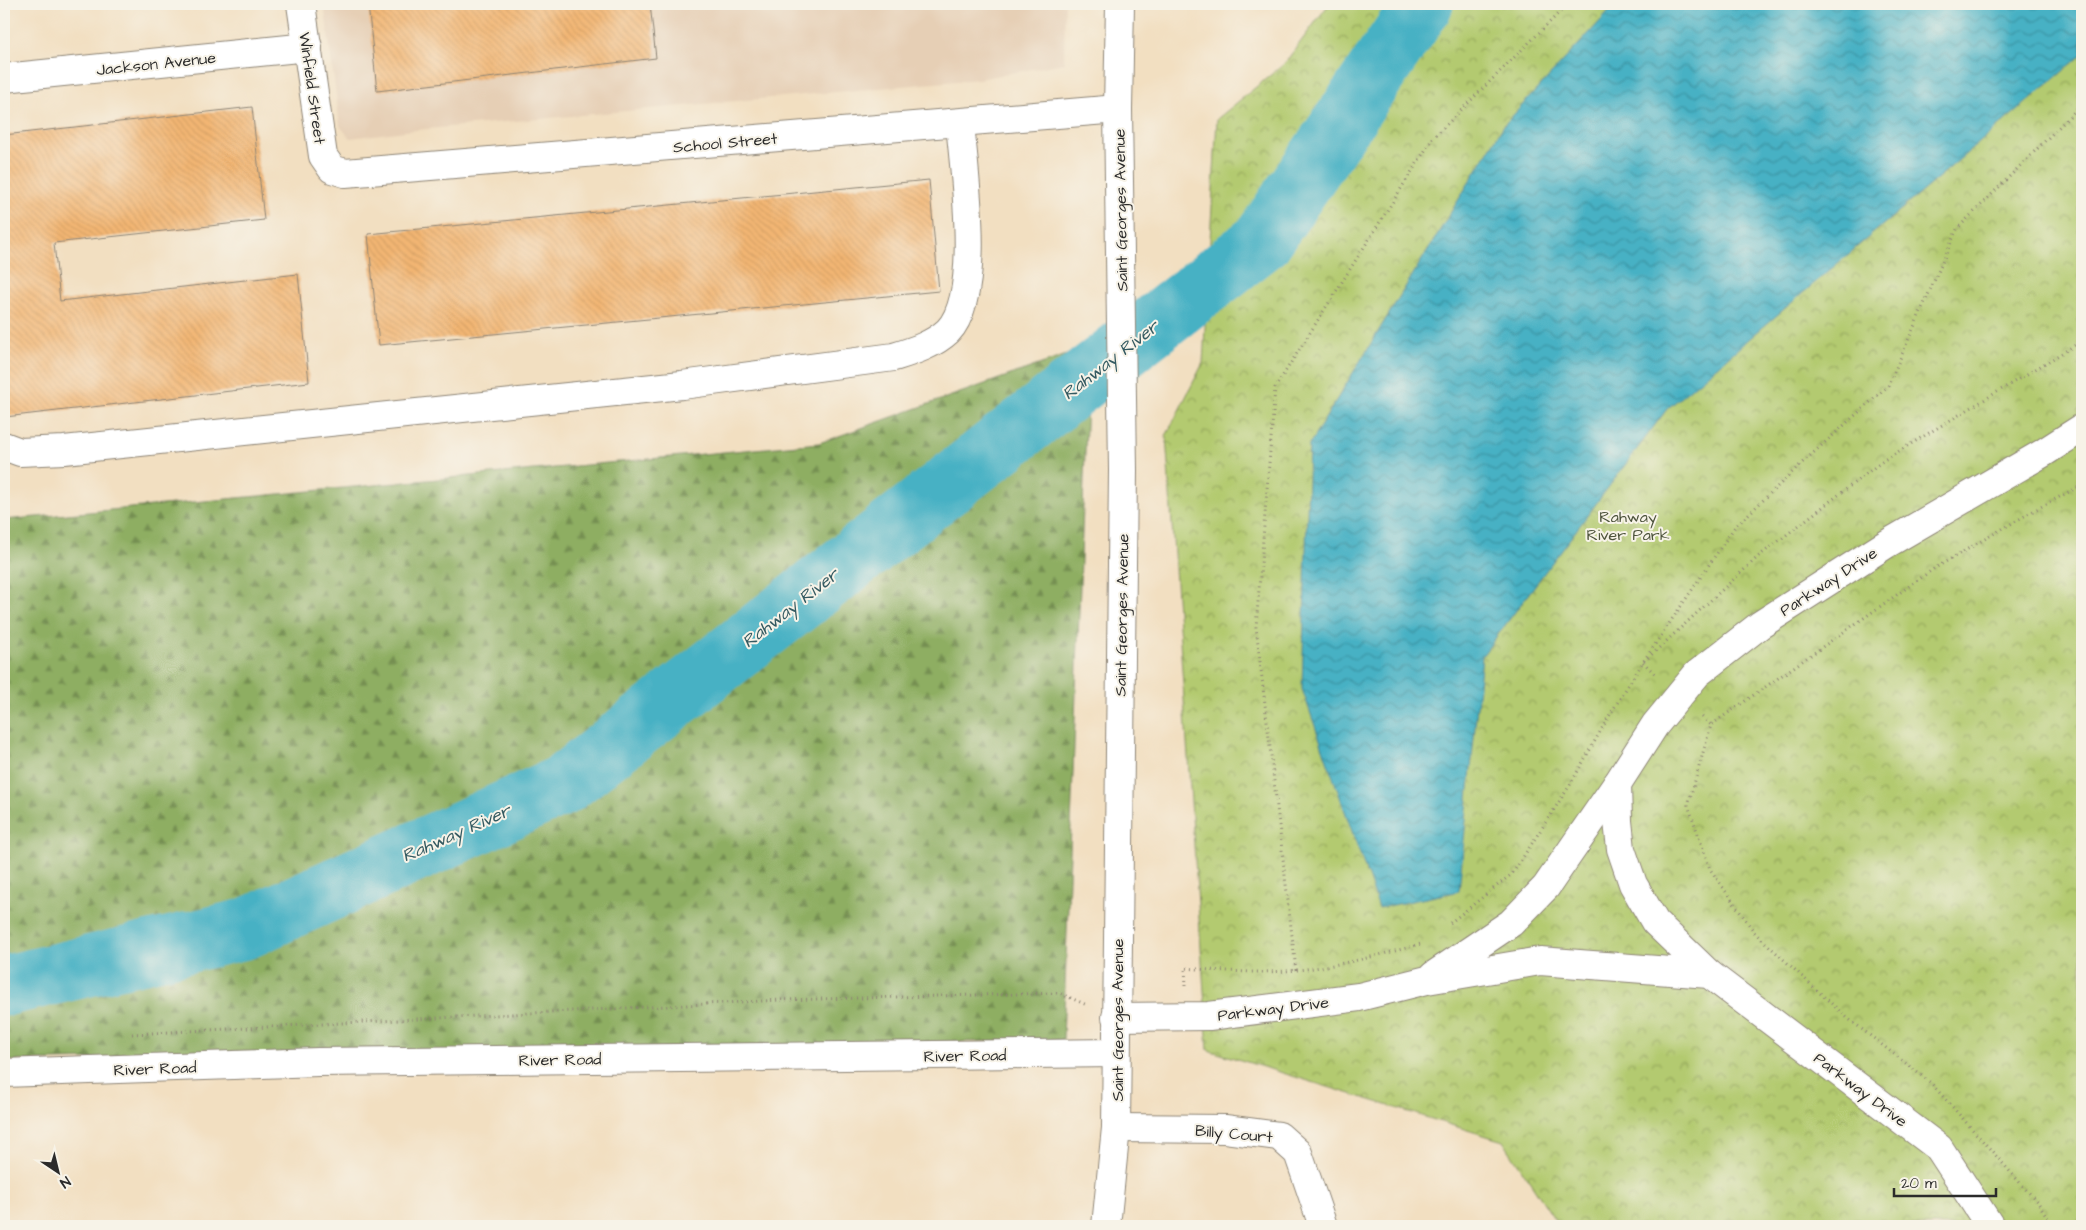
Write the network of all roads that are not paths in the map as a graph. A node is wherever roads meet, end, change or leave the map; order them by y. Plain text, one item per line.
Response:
1 (302, 4) edge
2 (1120, 4) edge
3 (308, 47) junction
4 (4, 78) edge
5 (1118, 109) junction
6 (960, 123) junction
7 (332, 169) joint
8 (2082, 428) edge
9 (4, 446) edge
10 (1617, 784) junction
11 (1709, 974) junction
12 (1427, 980) junction
13 (1116, 1017) junction
14 (1116, 1053) junction
15 (4, 1074) edge
16 (1116, 1128) junction
17 (1106, 1226) edge
18 (1323, 1226) edge
19 (1990, 1226) edge

1 - 3 street, Winfield Street
2 - 5 street, Saint Georges Avenue
3 - 4 street, Jackson Avenue
3 - 7 street, Winfield Street
5 - 6 street, School Street
5 - 13 street, Saint Georges Avenue
6 - 7 street, School Street
6 - 9 street
8 - 10 street, Parkway Drive
10 - 11 street, Parkway Drive
10 - 12 street, Parkway Drive
11 - 12 street, Parkway Drive
11 - 19 street, Parkway Drive
12 - 13 street, Parkway Drive
13 - 14 street, Saint Georges Avenue
14 - 15 street, River Road
14 - 16 street, Saint Georges Avenue
16 - 17 street, Saint Georges Avenue
16 - 18 street, Billy Court

